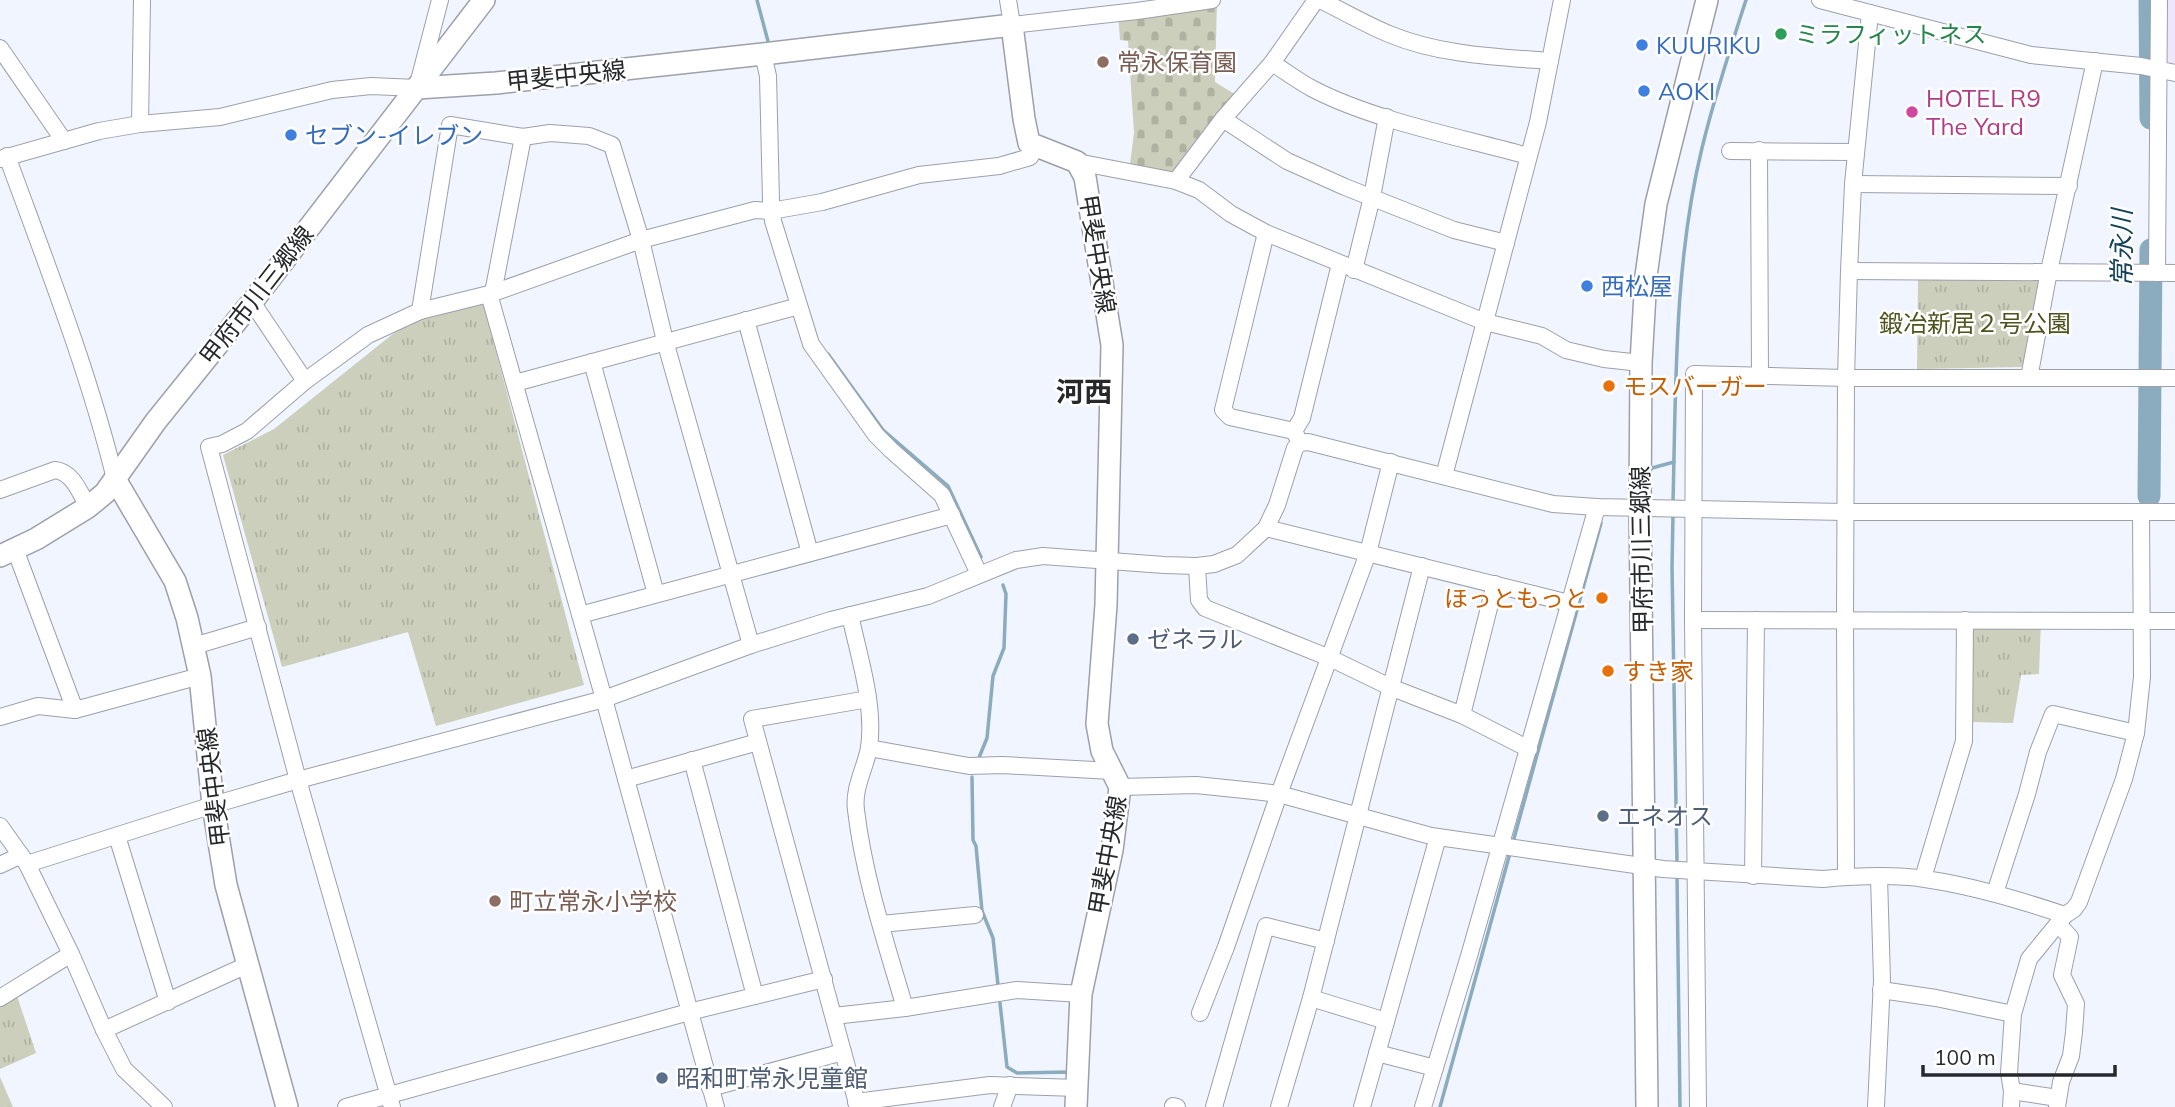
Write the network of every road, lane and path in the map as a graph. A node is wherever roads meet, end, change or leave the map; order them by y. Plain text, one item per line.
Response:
1 (142, 0) edge
2 (440, 0) edge
3 (484, 0) edge
4 (1008, 0) edge
5 (1212, 0) edge
6 (1318, 0) edge
7 (1562, 0) edge
8 (1707, 0) edge
9 (1819, 0) edge
10 (2158, 0) edge
11 (1867, 8) edge
12 (1012, 25) junction
13 (0, 48) edge
14 (768, 54) junction
15 (1550, 61) junction
16 (2095, 61) junction
17 (1272, 62) junction
18 (2151, 68) junction
19 (2175, 73) edge
20 (417, 88) junction
21 (1387, 117) junction
22 (1223, 119) junction
23 (139, 124) junction
24 (523, 137) junction
25 (65, 141) junction
26 (1037, 146) junction
27 (1759, 150) junction
28 (1730, 151) dead end
29 (1856, 152) junction
30 (1528, 156) junction
31 (4, 158) edge
32 (1077, 162) junction
33 (1176, 181) junction
34 (1853, 184) junction
35 (2069, 186) junction
36 (1372, 197) junction
37 (776, 210) junction
38 (1266, 233) junction
39 (641, 240) junction
40 (1506, 243) junction
41 (1347, 267) junction
42 (1849, 271) junction
43 (2049, 271) junction
44 (2151, 273) junction
45 (2175, 273) edge
46 (491, 293) junction
47 (252, 302) junction
48 (799, 306) junction
49 (421, 311) junction
50 (746, 320) junction
51 (1485, 322) junction
52 (665, 341) junction
53 (592, 362) junction
54 (1641, 363) junction
55 (1760, 377) junction
56 (1846, 378) junction
57 (2029, 378) junction
58 (2167, 378) edge
59 (305, 381) junction
60 (515, 383) junction
61 (1297, 437) junction
62 (1391, 462) junction
63 (1444, 476) junction
64 (115, 478) junction
65 (0, 490) edge
66 (88, 507) junction
67 (1597, 507) junction
68 (1649, 507) junction
69 (1691, 507) junction
70 (1846, 512) junction
71 (2141, 512) junction
72 (2175, 512) edge
73 (952, 515) junction
74 (1266, 527) junction
75 (8, 552) edge
76 (810, 553) junction
77 (1368, 553) junction
78 (1108, 561) junction
79 (1198, 566) junction
80 (1422, 566) junction
81 (732, 574) junction
82 (979, 574) junction
83 (1495, 584) junction
84 (656, 594) junction
85 (1569, 603) junction
86 (580, 615) junction
87 (850, 615) junction
88 (1693, 620) junction
89 (1756, 620) junction
90 (1844, 620) junction
91 (1965, 620) junction
92 (2141, 620) junction
93 (2175, 621) edge
94 (258, 628) junction
95 (751, 645) junction
96 (194, 646) junction
97 (1330, 658) junction
98 (200, 676) junction
99 (1390, 687) junction
100 (604, 699) junction
101 (868, 699) junction
102 (75, 710) junction
103 (1462, 715) junction
104 (0, 717) edge
105 (2136, 733) junction
106 (758, 741) junction
107 (869, 748) junction
108 (1528, 749) junction
109 (692, 760) junction
110 (626, 779) junction
111 (1116, 779) junction
112 (298, 780) junction
113 (1279, 794) junction
114 (213, 805) junction
115 (1358, 816) junction
116 (0, 826) edge
117 (117, 835) junction
118 (1438, 837) junction
119 (1507, 847) junction
120 (24, 859) junction
121 (0, 865) edge
122 (1654, 868) junction
123 (1695, 871) junction
124 (1754, 876) junction
125 (1846, 877) junction
126 (1879, 877) junction
127 (1923, 878) junction
128 (1995, 893) junction
129 (975, 915) dead end
130 (2062, 919) junction
131 (881, 924) junction
132 (1326, 941) junction
133 (71, 954) junction
134 (247, 965) junction
135 (824, 979) junction
136 (1881, 990) junction
137 (1081, 994) junction
138 (755, 996) junction
139 (0, 998) edge
140 (1311, 998) junction
141 (168, 1002) junction
142 (905, 1009) junction
143 (690, 1012) junction
144 (1200, 1013) dead end
145 (2013, 1014) junction
146 (834, 1016) junction
147 (1386, 1021) junction
148 (104, 1030) junction
149 (843, 1052) junction
150 (1377, 1053) junction
151 (1435, 1068) junction
152 (1010, 1084) junction
153 (710, 1088) junction
154 (1076, 1097) edge
155 (2012, 1099) edge
156 (390, 1101) edge
157 (2058, 1102) edge
158 (857, 1105) edge
159 (164, 1107) edge
160 (287, 1107) edge
161 (346, 1107) edge
162 (716, 1107) edge
163 (1002, 1107) edge
164 (1214, 1107) edge
165 (1279, 1107) edge
166 (1362, 1107) edge
167 (1423, 1107) edge
168 (1647, 1107) edge
169 (1698, 1107) edge
170 (1876, 1107) edge

1 - 23 street
2 - 20 street
3 - 20 main road, 甲府市川三郷線
4 - 12 street
5 - 12 street
6 - 15 street
6 - 17 street
7 - 15 street
8 - 54 main road, 甲府市川三郷線
9 - 11 street
10 - 18 street
11 - 16 street
11 - 29 street
12 - 14 main road, 甲斐中央線
12 - 26 main road
13 - 25 street
14 - 20 main road, 甲斐中央線
14 - 37 street
15 - 30 street
16 - 18 street
16 - 35 street
17 - 21 street
17 - 22 street
18 - 19 street
18 - 44 street
20 - 23 street
20 - 47 main road, 甲府市川三郷線
21 - 30 street
21 - 36 street
22 - 33 street
22 - 36 street
23 - 25 street
24 - 39 street
24 - 46 street
24 - 49 street
25 - 31 street
26 - 32 main road, 甲斐中央線
26 - 37 street
27 - 28 street
27 - 29 street
27 - 55 street
29 - 34 street
30 - 40 street
31 - 64 street
32 - 33 street
32 - 78 main road, 甲斐中央線
33 - 38 street
34 - 35 street
34 - 42 street
35 - 43 street
36 - 40 street
36 - 41 street
37 - 39 street
37 - 48 street
38 - 41 street
38 - 61 street
39 - 46 street
39 - 52 street
40 - 51 street
41 - 51 street
41 - 61 street
42 - 43 street
42 - 56 street
43 - 44 street
43 - 57 street
44 - 45 street
46 - 49 street
46 - 60 street
47 - 59 street
47 - 64 main road, 甲府市川三郷線
48 - 50 street
48 - 73 street
49 - 59 street
50 - 52 street
50 - 76 street
51 - 54 street
51 - 63 street
52 - 53 street
52 - 81 street
53 - 60 street
53 - 84 street
54 - 68 main road, 甲府市川三郷線
55 - 56 street
55 - 69 street
56 - 57 street
56 - 70 street
57 - 58 street
59 - 94 street
60 - 86 street
61 - 62 street
61 - 74 street
62 - 63 street
62 - 77 street
63 - 67 street
64 - 66 main road, 甲府市川三郷線
64 - 96 main road, 甲斐中央線
65 - 66 street
66 - 75 main road, 甲府市川三郷線
67 - 68 street
67 - 85 street
68 - 69 street
68 - 122 main road, 甲府市川三郷線
69 - 70 street
69 - 88 street
70 - 71 street
70 - 90 street
71 - 72 street
71 - 92 street
73 - 76 street
73 - 82 street
74 - 77 street
74 - 79 street
75 - 102 street
76 - 81 street
77 - 80 street
77 - 97 street
78 - 79 street
78 - 82 street
78 - 111 main road, 甲斐中央線
79 - 97 street
80 - 83 street
80 - 99 street
81 - 84 street
81 - 95 street
82 - 87 street
83 - 85 street
83 - 103 street
84 - 86 street
85 - 108 street
86 - 100 street
87 - 95 street
87 - 101 street
88 - 89 street
88 - 123 street
89 - 90 street
89 - 124 street
90 - 91 street
90 - 125 street
91 - 92 street
91 - 127 street
92 - 93 street
92 - 105 street
94 - 96 street
94 - 112 street
95 - 100 street
96 - 98 main road, 甲斐中央線
97 - 99 street
97 - 113 street
98 - 102 street
98 - 114 main road, 甲斐中央線
99 - 103 street
99 - 115 street
100 - 110 street
100 - 112 street
101 - 106 street
101 - 107 street
102 - 104 street
103 - 108 street
105 - 128 street
105 - 130 street
106 - 109 street
106 - 135 street
107 - 111 street
107 - 131 street
108 - 119 street
109 - 110 street
109 - 138 street
110 - 143 street
111 - 113 street
111 - 137 main road, 甲斐中央線
112 - 114 street
112 - 156 street
113 - 115 street
113 - 144 street
114 - 117 street
114 - 134 main road, 甲斐中央線
115 - 118 street
115 - 132 street
116 - 120 street
117 - 120 street
117 - 141 street
118 - 119 street
118 - 147 street
119 - 122 street
119 - 151 street
120 - 121 street
120 - 133 street
122 - 123 street
122 - 168 main road, 甲府市川三郷線
123 - 124 street
123 - 169 street
124 - 125 street
125 - 126 street
126 - 127 street
126 - 136 street
127 - 128 street
128 - 130 street
129 - 131 street
130 - 145 street
130 - 157 street
131 - 142 street
132 - 140 street
132 - 164 street
133 - 139 street
133 - 148 street
134 - 141 street
134 - 160 main road, 甲斐中央線
135 - 138 street
135 - 146 street
136 - 145 street
136 - 170 street
137 - 142 street
137 - 154 main road, 甲斐中央線
138 - 143 street
140 - 147 street
140 - 165 street
141 - 148 street
142 - 146 street
143 - 153 street
143 - 156 street
145 - 155 street
146 - 149 street
147 - 150 street
148 - 159 street
149 - 153 street
149 - 158 street
150 - 151 street
150 - 166 street
151 - 167 street
152 - 154 street
152 - 158 street
152 - 163 street
153 - 162 street
155 - 157 street
156 - 161 street

